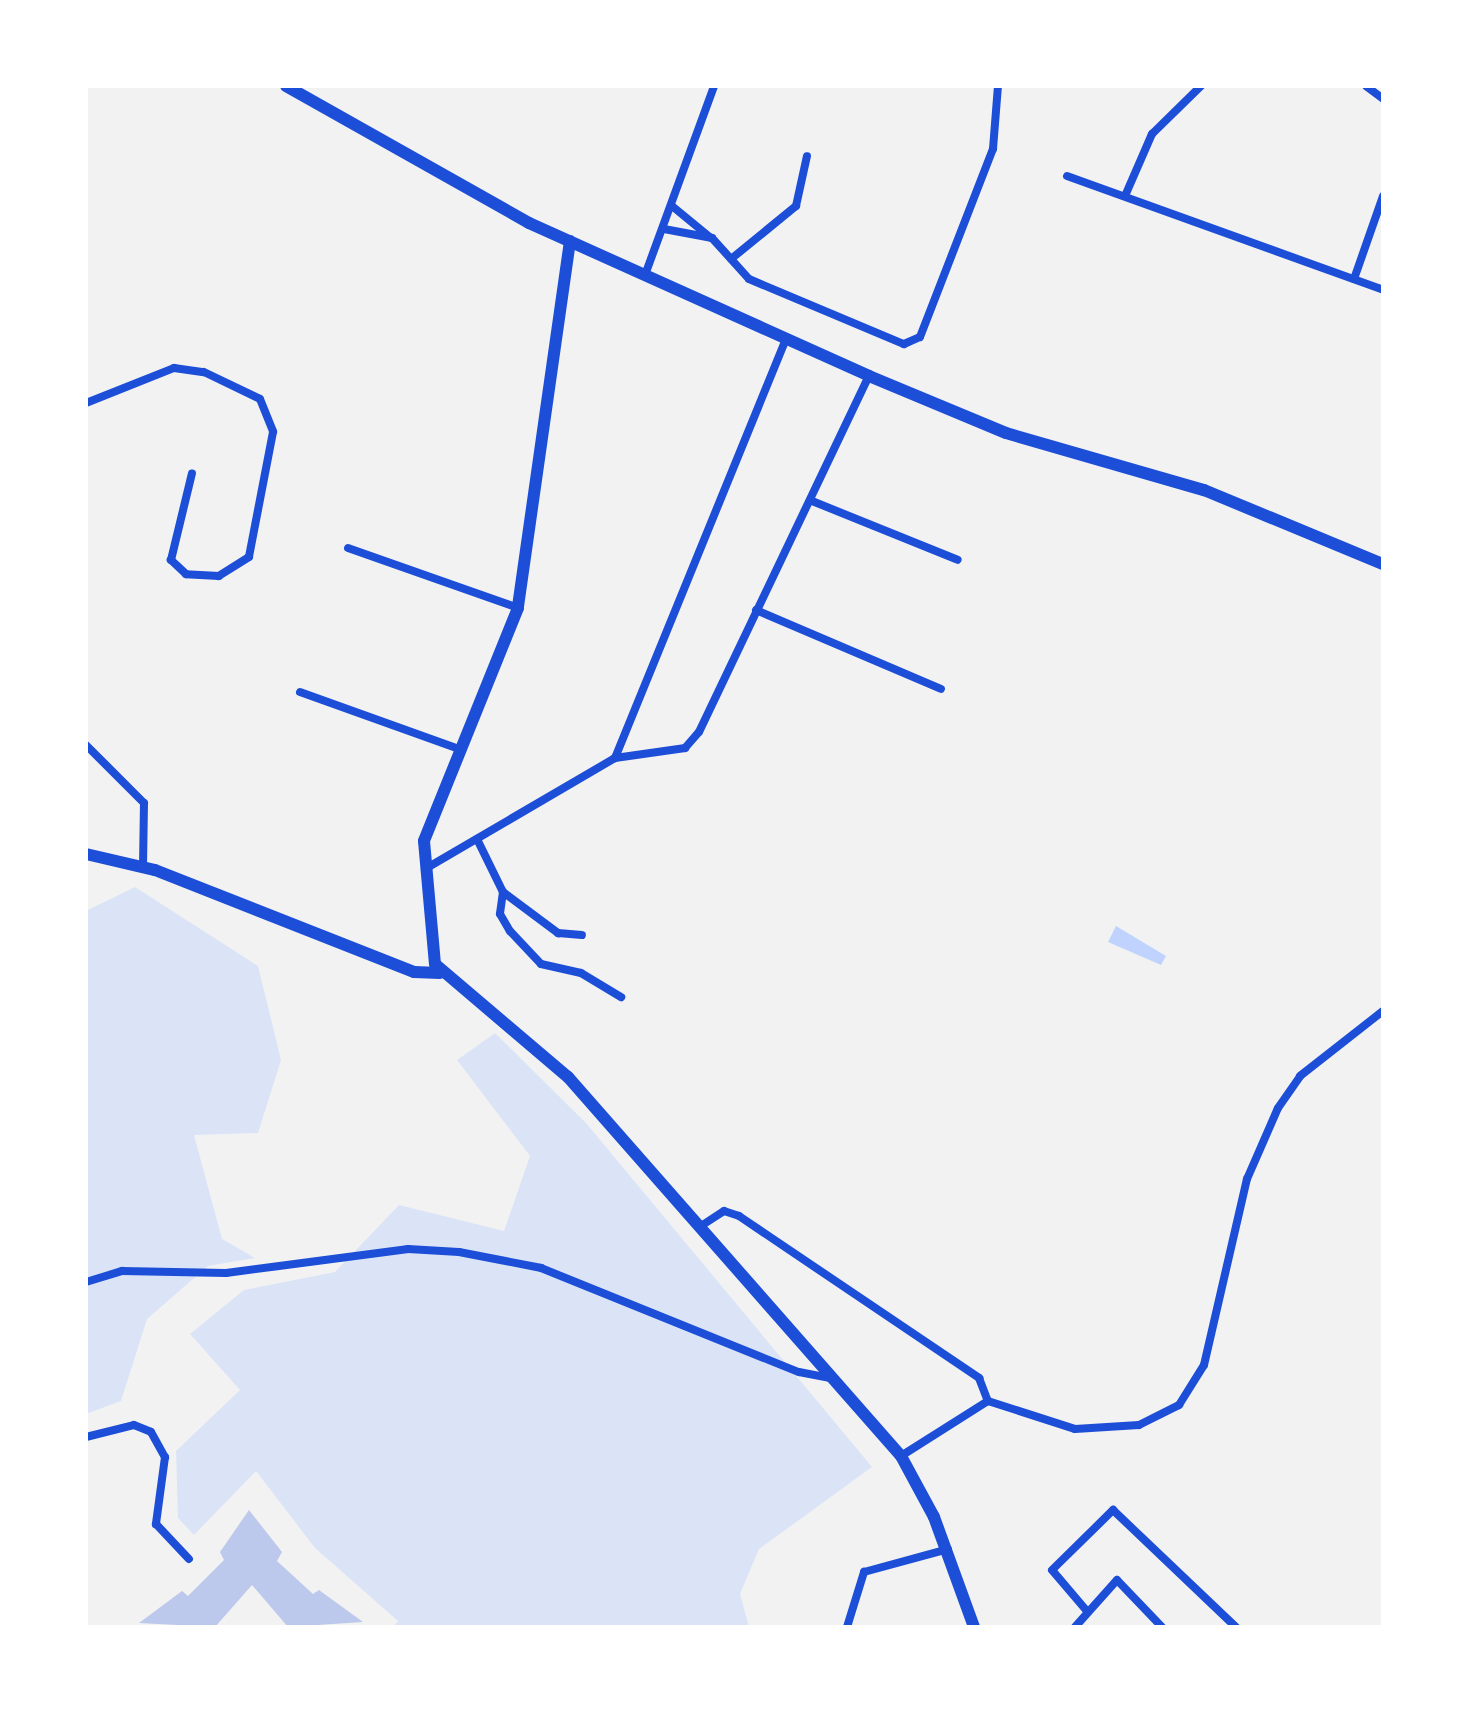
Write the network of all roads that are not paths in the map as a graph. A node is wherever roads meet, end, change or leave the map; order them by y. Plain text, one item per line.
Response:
1 (286, 86) edge
2 (714, 86) edge
3 (998, 86) edge
4 (1201, 86) edge
5 (1366, 86) edge
6 (1383, 99) edge
7 (807, 156) dead end
8 (1067, 176) dead end
9 (1125, 196) junction
10 (1383, 196) edge
11 (672, 206) junction
12 (664, 229) junction
13 (712, 238) junction
14 (570, 241) junction
15 (731, 259) junction
16 (645, 275) junction
17 (1354, 279) junction
18 (1383, 290) edge
19 (786, 339) junction
20 (869, 376) junction
21 (86, 403) edge
22 (192, 473) dead end
23 (812, 501) junction
24 (348, 548) dead end
25 (958, 560) dead end
26 (1382, 564) edge
27 (518, 608) junction
28 (756, 610) junction
29 (941, 689) dead end
30 (300, 692) dead end
31 (86, 745) edge
32 (456, 748) junction
33 (615, 758) junction
34 (477, 839) junction
35 (86, 854) edge
36 (143, 867) junction
37 (425, 869) junction
38 (503, 892) junction
39 (582, 935) dead end
40 (440, 973) junction
41 (621, 997) dead end
42 (1383, 1011) edge
43 (704, 1224) junction
44 (86, 1282) edge
45 (835, 1379) junction
46 (988, 1401) junction
47 (86, 1437) edge
48 (901, 1456) junction
49 (948, 1549) junction
50 (189, 1559) dead end
51 (1086, 1610) junction
52 (847, 1627) edge
53 (974, 1627) edge
54 (1075, 1627) edge
55 (1162, 1627) edge
56 (1236, 1627) edge

1 - 14 street
2 - 11 street
3 - 15 street
4 - 9 street
5 - 6 street
7 - 15 street
8 - 9 street
9 - 17 street
10 - 17 street
11 - 12 street
11 - 13 street
12 - 13 street
12 - 16 street
13 - 15 street
14 - 16 street
14 - 27 street
16 - 19 street
17 - 18 street
19 - 20 street
19 - 33 street
20 - 23 street
20 - 26 street
21 - 22 street
23 - 25 street
23 - 28 street
24 - 27 street
27 - 32 street
28 - 29 street
28 - 33 street
30 - 32 street
31 - 36 street
32 - 37 street
33 - 34 street
34 - 37 street
34 - 38 street
35 - 36 street
36 - 40 street
37 - 40 street
38 - 39 street
38 - 41 street
40 - 43 street
42 - 46 street
43 - 45 street
43 - 46 street
44 - 45 street
45 - 48 street
46 - 48 street
47 - 50 street
48 - 49 street
49 - 52 street
49 - 53 street
51 - 54 street
51 - 55 street
51 - 56 street

